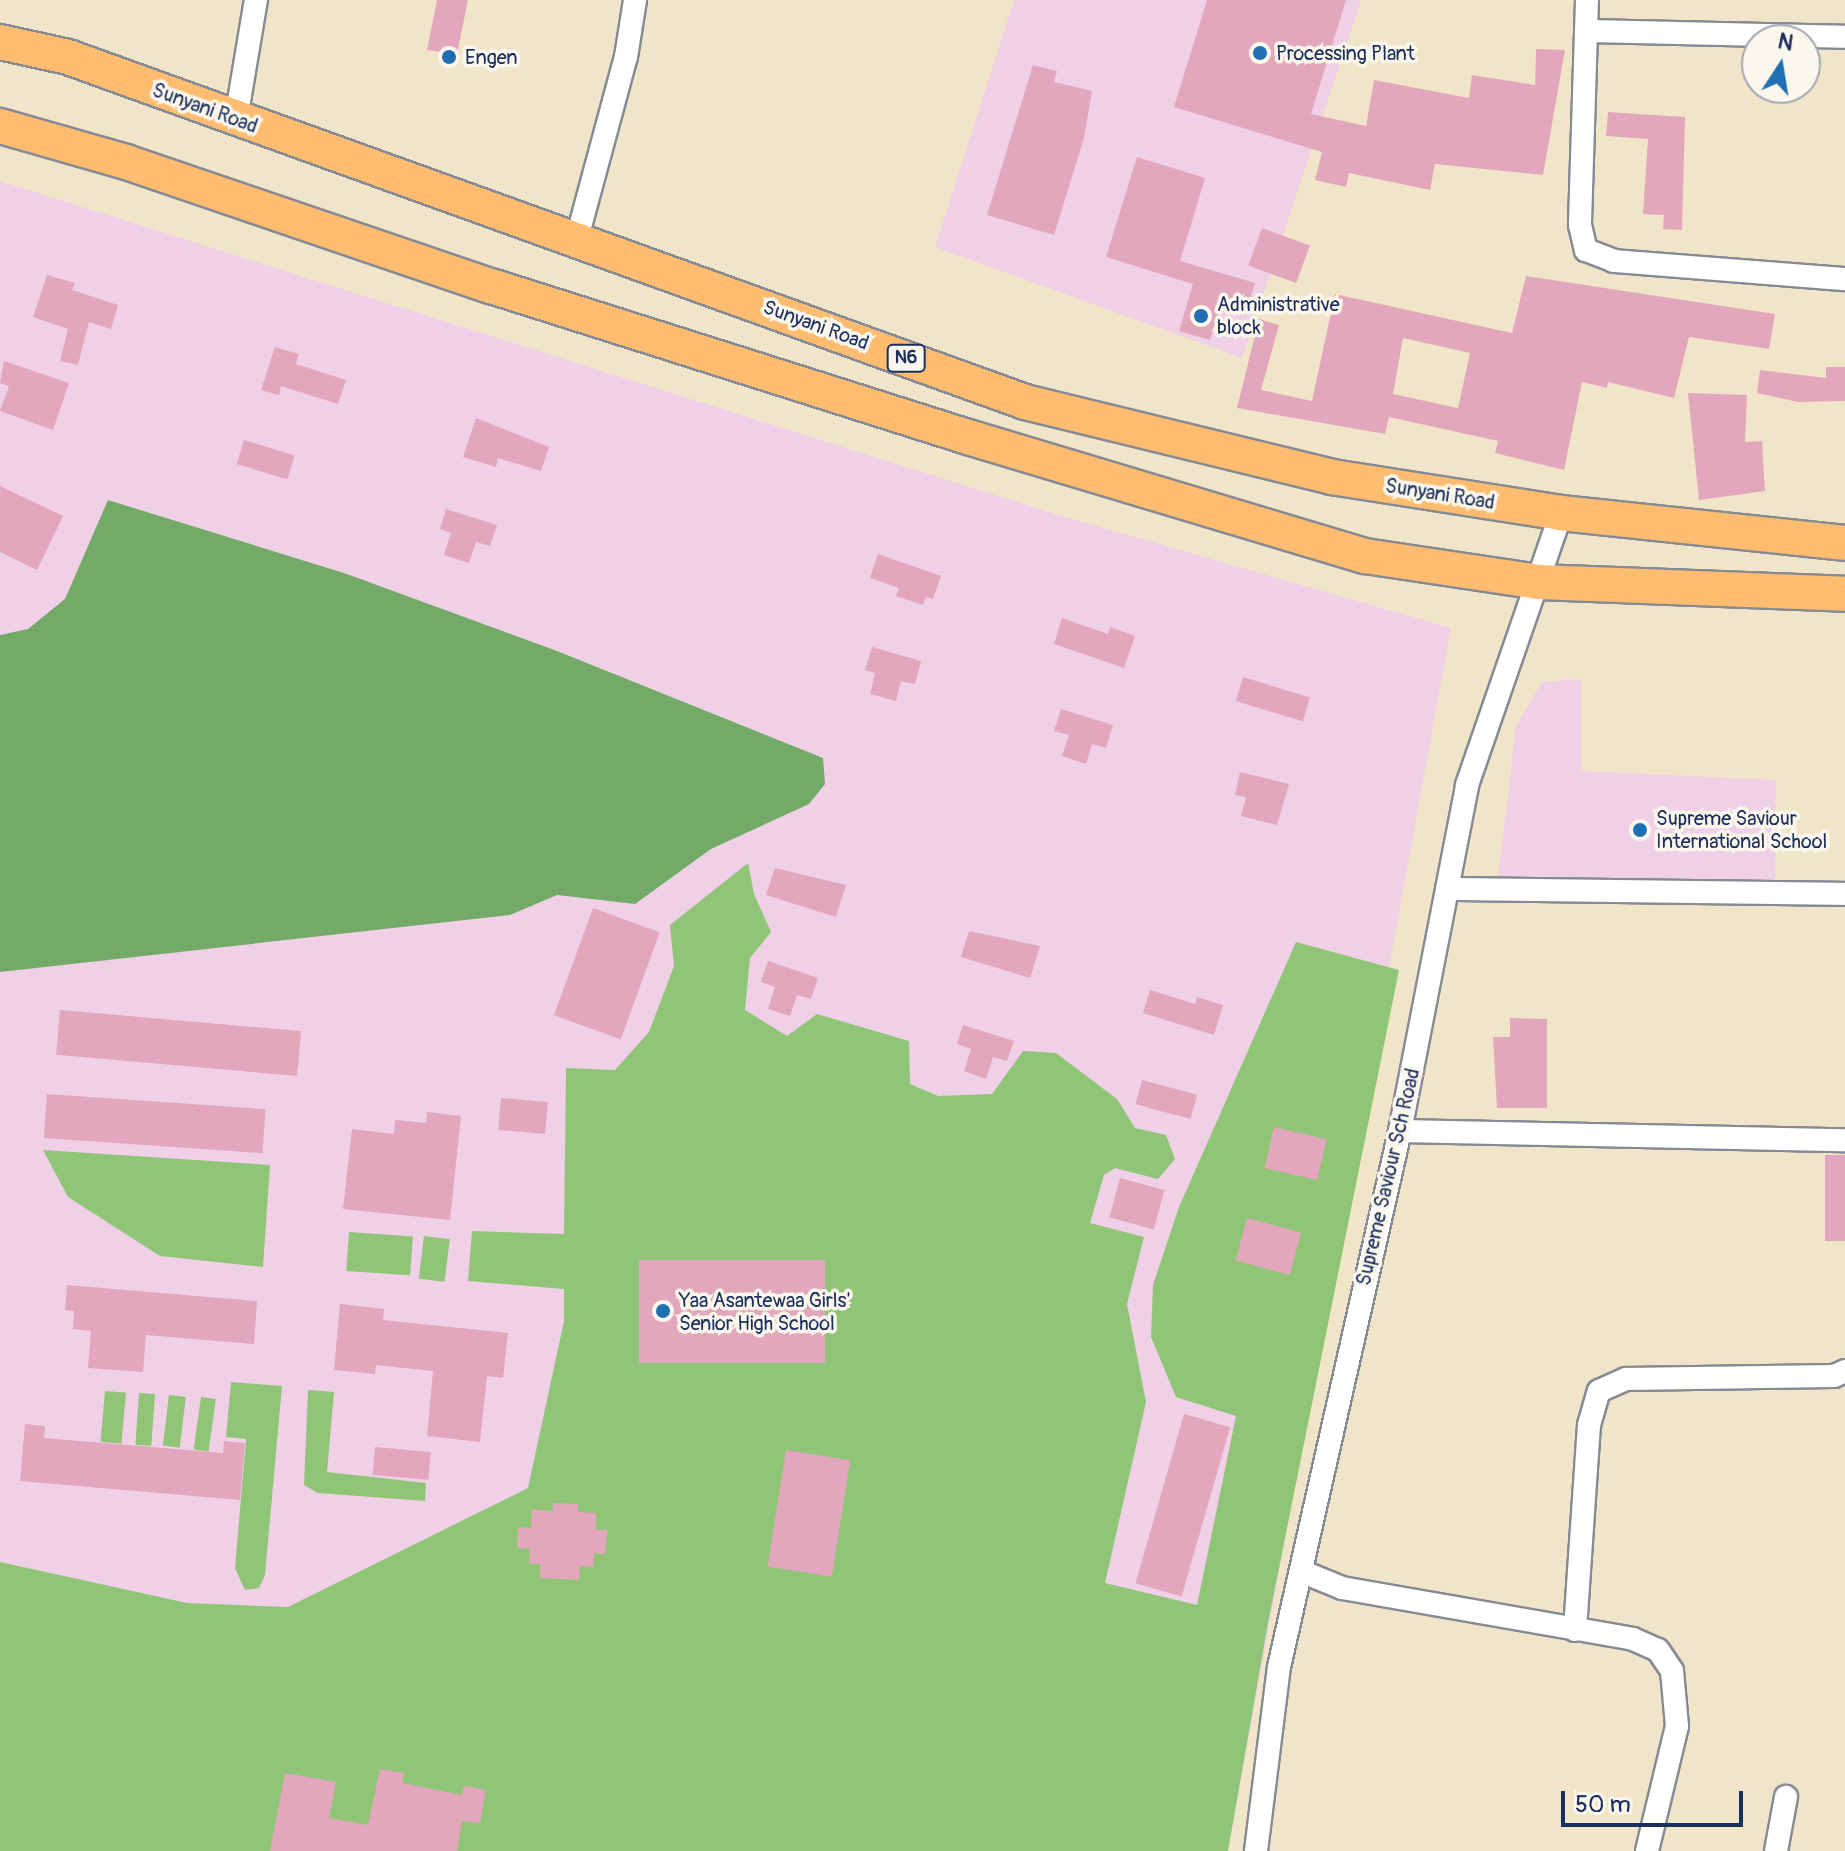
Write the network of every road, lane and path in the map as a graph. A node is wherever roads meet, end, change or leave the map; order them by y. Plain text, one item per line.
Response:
1 (256, 0) edge
2 (635, 0) edge
3 (1587, 0) edge
4 (1589, 31) junction
5 (1845, 37) edge
6 (0, 42) edge
7 (236, 119) junction
8 (0, 126) edge
9 (577, 238) junction
10 (1845, 279) edge
11 (1561, 513) junction
12 (1845, 543) edge
13 (1539, 582) junction
14 (1845, 594) edge
15 (1447, 889) junction
16 (1845, 894) edge
17 (1400, 1131) junction
18 (1845, 1140) edge
19 (1845, 1371) edge
20 (1303, 1572) junction
21 (1575, 1630) junction
22 (1786, 1797) dead end
23 (1256, 1851) edge
24 (1647, 1851) edge
25 (1776, 1851) edge

1 - 7 street
2 - 9 street
3 - 4 street
4 - 5 street
4 - 10 street
6 - 7 main road, Sunyani Road / N6
7 - 9 main road, Sunyani Road / N6
8 - 13 main road
9 - 11 main road, Sunyani Road / N6
11 - 12 main road, Sunyani Road / N6
11 - 13 street, Supreme Saviour Sch Road
13 - 14 main road
13 - 15 street, Supreme Saviour Sch Road
15 - 16 street
15 - 17 street, Supreme Saviour Sch Road
17 - 18 street
17 - 20 street, Supreme Saviour Sch Road
19 - 21 street
20 - 21 street
20 - 23 street, Supreme Saviour Sch Road
21 - 24 street
22 - 25 street

